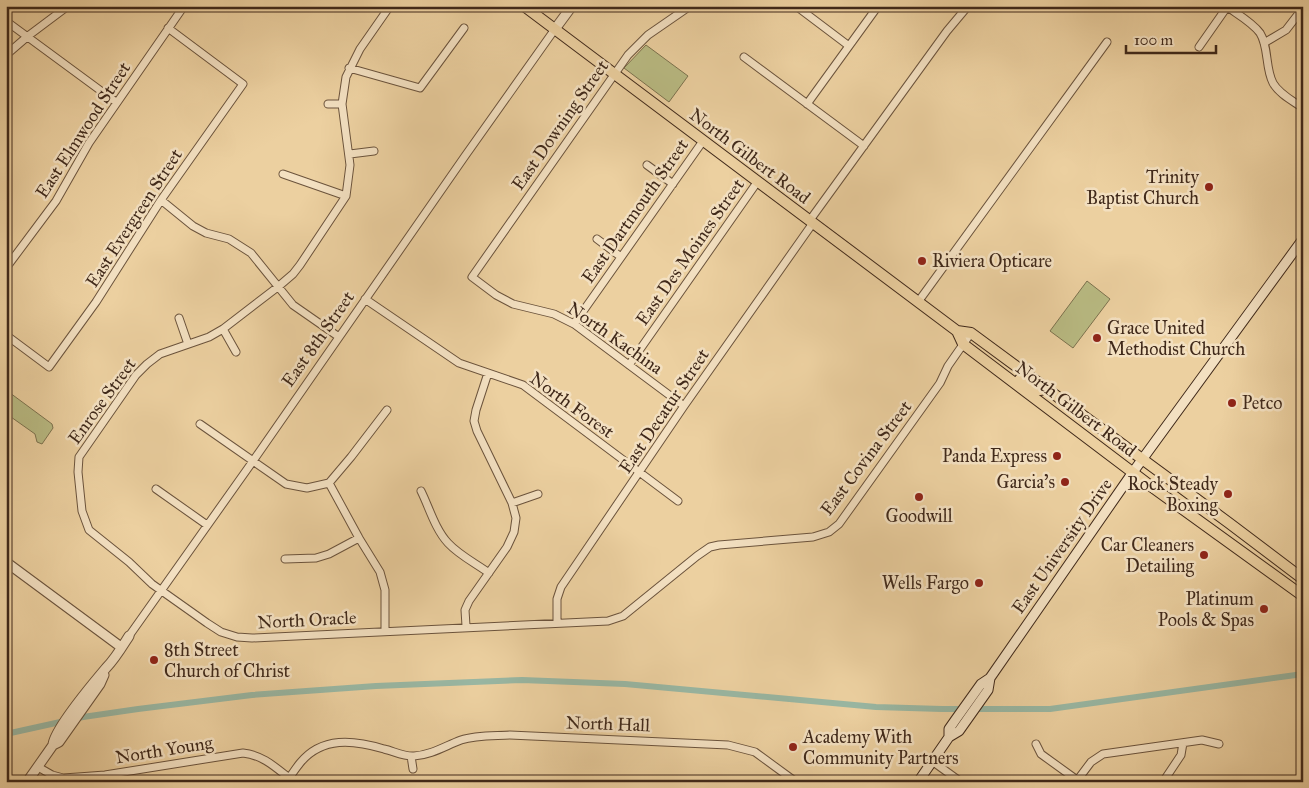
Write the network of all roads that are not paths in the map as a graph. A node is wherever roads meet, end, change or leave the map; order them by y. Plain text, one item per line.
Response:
1 (68, 6) edge
2 (184, 6) edge
3 (390, 6) edge
4 (524, 6) edge
5 (572, 6) edge
6 (690, 6) edge
7 (796, 6) edge
8 (878, 6) edge
9 (968, 6) edge
10 (1227, 7) edge
11 (1303, 8) edge
12 (6, 21) edge
13 (168, 28) junction
14 (464, 28) dead end
15 (555, 29) junction
16 (28, 36) junction
17 (1107, 42) dead end
18 (1264, 43) junction
19 (849, 46) junction
20 (1199, 47) dead end
21 (6, 55) edge
22 (744, 57) dead end
23 (349, 68) junction
24 (614, 74) junction
25 (116, 102) junction
26 (328, 104) dead end
27 (342, 104) junction
28 (807, 104) junction
29 (1303, 108) edge
30 (703, 141) junction
31 (864, 146) junction
32 (374, 151) dead end
33 (350, 154) junction
34 (647, 165) dead end
35 (283, 174) dead end
36 (758, 182) junction
37 (673, 184) junction
38 (346, 196) junction
39 (161, 200) junction
40 (811, 222) junction
41 (597, 239) dead end
42 (1303, 239) edge
43 (621, 257) junction
44 (6, 268) edge
45 (472, 277) joint
46 (279, 286) junction
47 (366, 299) junction
48 (918, 302) junction
49 (179, 318) dead end
50 (574, 324) junction
51 (223, 329) junction
52 (957, 331) junction
53 (971, 333) junction
54 (6, 336) edge
55 (339, 337) junction
56 (188, 344) junction
57 (963, 344) junction
58 (236, 352) dead end
59 (629, 365) junction
60 (488, 373) junction
61 (1005, 375) junction
62 (1044, 387) junction
63 (1036, 399) junction
64 (684, 406) junction
65 (387, 410) dead end
66 (1077, 411) junction
67 (200, 424) dead end
68 (1143, 460) junction
69 (253, 461) junction
70 (78, 472) joint
71 (1133, 472) junction
72 (639, 473) junction
73 (329, 483) junction
74 (156, 489) dead end
75 (421, 491) dead end
76 (538, 494) dead end
77 (678, 501) dead end
78 (512, 503) junction
79 (1229, 523) junction
80 (207, 526) junction
81 (1220, 535) junction
82 (359, 538) junction
83 (285, 559) dead end
84 (8, 566) edge
85 (489, 572) junction
86 (1303, 580) edge
87 (161, 590) junction
88 (1299, 593) edge
89 (623, 616) joint
90 (557, 622) junction
91 (466, 626) junction
92 (385, 631) junction
93 (129, 636) joint
94 (121, 647) junction
95 (990, 678) junction
96 (77, 710) junction
97 (949, 737) junction
98 (1183, 743) junction
99 (1036, 744) dead end
100 (1219, 744) dead end
101 (53, 745) junction
102 (411, 756) junction
103 (932, 761) junction
104 (38, 767) junction
105 (413, 769) dead end
106 (105, 778) edge
107 (288, 780) edge
108 (1076, 781) edge
109 (27, 782) edge
110 (796, 782) edge
111 (918, 782) edge
112 (961, 782) edge
113 (1164, 782) edge

1 - 16 street
2 - 13 street, East Elmwood Street
3 - 23 street
4 - 15 main road, North Gilbert Road
5 - 15 main road
6 - 24 street, East Downing Street
7 - 19 street
8 - 19 street
9 - 31 street, East Decatur Street
10 - 18 street
10 - 20 street
11 - 18 street
12 - 16 street
13 - 25 street, East Elmwood Street
13 - 39 street, East Evergreen Street
14 - 23 street
15 - 24 main road, North Gilbert Road
15 - 47 street, East 8th Street
16 - 21 street
16 - 25 street
17 - 48 street
18 - 29 street
19 - 28 street
22 - 28 street
23 - 27 street
24 - 30 main road, North Gilbert Road
24 - 45 street, East Downing Street
25 - 44 street, East Elmwood Street
26 - 27 street
27 - 33 street
28 - 31 street
30 - 36 main road, North Gilbert Road
30 - 37 street, East Dartmouth Street
31 - 40 street, East Decatur Street
32 - 33 street
33 - 38 street
34 - 37 street
35 - 38 street
36 - 40 main road, North Gilbert Road
36 - 59 street, East Des Moines Street
37 - 43 street, East Dartmouth Street
38 - 46 street, Enrose Street
39 - 46 street
39 - 54 street, East Evergreen Street
40 - 48 main road, North Gilbert Road
40 - 64 street, East Decatur Street
41 - 43 street
42 - 68 main road, East University Drive
43 - 50 street, East Dartmouth Street
45 - 50 street, North Kachina
46 - 51 street, Enrose Street
46 - 55 street
47 - 55 street, East 8th Street
47 - 60 street, North Forest
48 - 52 main road, North Gilbert Road
49 - 56 street
50 - 59 street, North Kachina
51 - 56 street, Enrose Street
51 - 58 street
52 - 53 main road, North Gilbert Road
52 - 57 main road, North Gilbert Road
53 - 57 street, East Covina Street
53 - 62 main road, North Gilbert Road
55 - 69 street, East 8th Street
56 - 70 street, Enrose Street
57 - 61 main road, North Gilbert Road
57 - 89 street, East Covina Street
59 - 64 street, North Kachina
60 - 72 street, North Forest
60 - 78 street
61 - 62 main road
61 - 63 main road, North Gilbert Road
62 - 66 main road, North Gilbert Road
63 - 66 main road
63 - 71 main road, North Gilbert Road
64 - 72 street, East Decatur Street
65 - 73 street
66 - 68 main road, North Gilbert Road
67 - 69 street
68 - 71 main road, East University Drive
68 - 79 main road, North Gilbert Road
69 - 73 street
69 - 80 street, East 8th Street
70 - 87 street, North Oracle
71 - 81 main road, North Gilbert Road
71 - 95 main road, East University Drive
72 - 77 street, North Forest
72 - 90 street, East Decatur Street
73 - 82 street
74 - 80 street
75 - 85 street
76 - 78 street
78 - 85 street
79 - 81 main road
79 - 86 main road, North Gilbert Road
80 - 87 street, East 8th Street
81 - 88 main road, North Gilbert Road
82 - 83 street
82 - 92 street
84 - 94 main road
85 - 91 street
86 - 88 main road
87 - 92 street, North Oracle
87 - 93 street, East 8th Street
89 - 90 street, North Oracle
90 - 91 street, North Oracle
91 - 92 street, North Oracle
93 - 94 main road, East 8th Street
94 - 96 main road, East 8th Street
95 - 97 main road, East University Drive
95 - 97 main road, East University Drive
96 - 101 main road, East 8th Street
96 - 101 main road, East 8th Street
97 - 103 main road, East University Drive
98 - 100 street
98 - 108 street
98 - 113 street
99 - 108 street
101 - 104 main road, East 8th Street
102 - 105 street
102 - 107 street, North Hall
102 - 110 street, North Hall
103 - 111 main road, East University Drive
103 - 112 street
104 - 106 street, North Young
104 - 109 main road, East 8th Street
106 - 107 street, North Young

